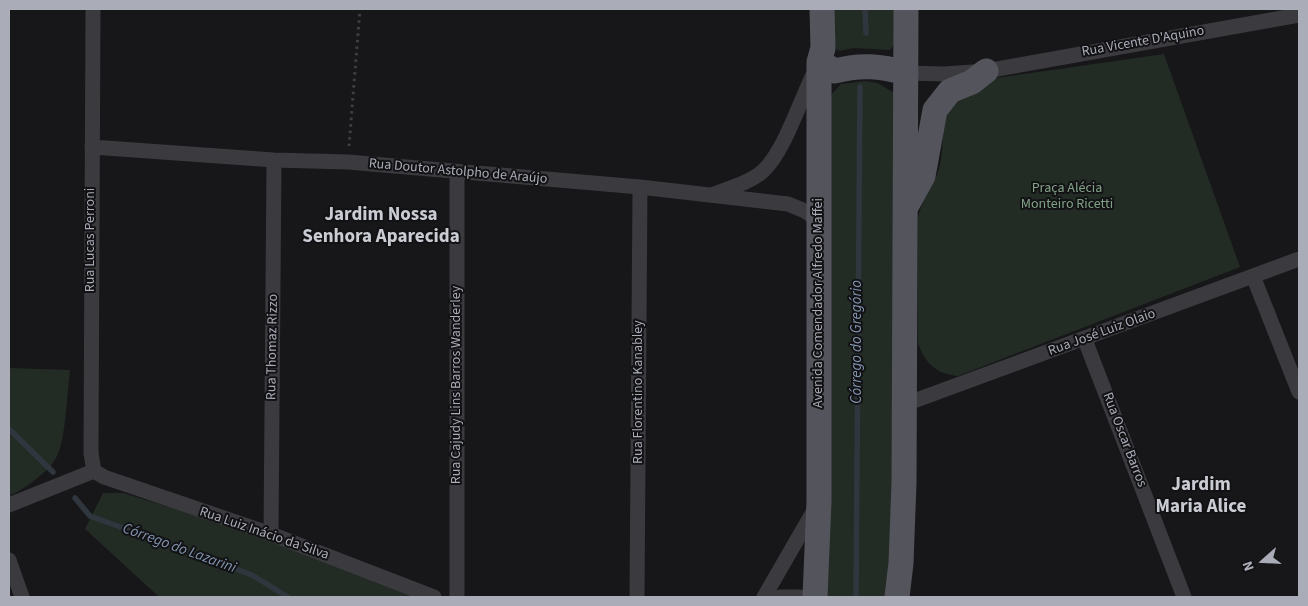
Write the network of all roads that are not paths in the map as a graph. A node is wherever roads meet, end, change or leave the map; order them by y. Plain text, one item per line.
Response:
1 (93, 9) edge
2 (822, 9) edge
3 (906, 9) edge
4 (1299, 15) edge
5 (819, 62) junction
6 (986, 71) junction
7 (906, 73) junction
8 (92, 147) junction
9 (274, 160) junction
10 (457, 172) junction
11 (640, 187) junction
12 (708, 196) junction
13 (904, 210) junction
14 (820, 222) junction
15 (1299, 259) edge
16 (1253, 276) junction
17 (1085, 340) junction
18 (1299, 392) edge
19 (903, 405) junction
20 (94, 471) junction
21 (819, 502) junction
22 (9, 505) edge
23 (271, 534) junction
24 (9, 560) edge
25 (22, 597) edge
26 (434, 597) edge
27 (456, 597) edge
28 (637, 597) edge
29 (764, 597) edge
30 (780, 597) edge
31 (800, 597) edge
32 (815, 597) edge
33 (897, 597) edge
34 (1184, 597) edge

1 - 8 street, Rua Lucas Perroni
2 - 5 main road, Avenida Comendador Alfredo Maffei
3 - 7 main road
4 - 6 street, Rua Vicente D'Aquino
5 - 7 main road
5 - 12 street
5 - 14 main road, Avenida Comendador Alfredo Maffei
6 - 7 street
6 - 13 main road
7 - 13 main road
8 - 9 street, Rua Doutor Astolpho de Araújo
8 - 20 street, Rua Lucas Perroni
9 - 10 street, Rua Doutor Astolpho de Araújo
9 - 23 street, Rua Thomaz Rizzo
10 - 11 street, Rua Doutor Astolpho de Araújo
10 - 27 street, Rua Cajudy Lins Barros Wanderley
11 - 12 street, Rua Doutor Astolpho de Araújo
11 - 28 street, Rua Florentino Kanabley
12 - 14 street, Rua Doutor Astolpho de Araújo
13 - 19 main road
14 - 21 main road, Avenida Comendador Alfredo Maffei
15 - 16 street, Rua José Luiz Olaio
16 - 17 street, Rua José Luiz Olaio
16 - 18 street
17 - 19 street, Rua José Luiz Olaio
17 - 34 street, Rua Oscar Barros
19 - 33 main road
20 - 22 street
20 - 23 street, Rua Luiz Inácio da Silva
21 - 29 street
21 - 32 main road, Avenida Comendador Alfredo Maffei
23 - 26 street, Rua Luiz Inácio da Silva
24 - 25 street
30 - 31 street

